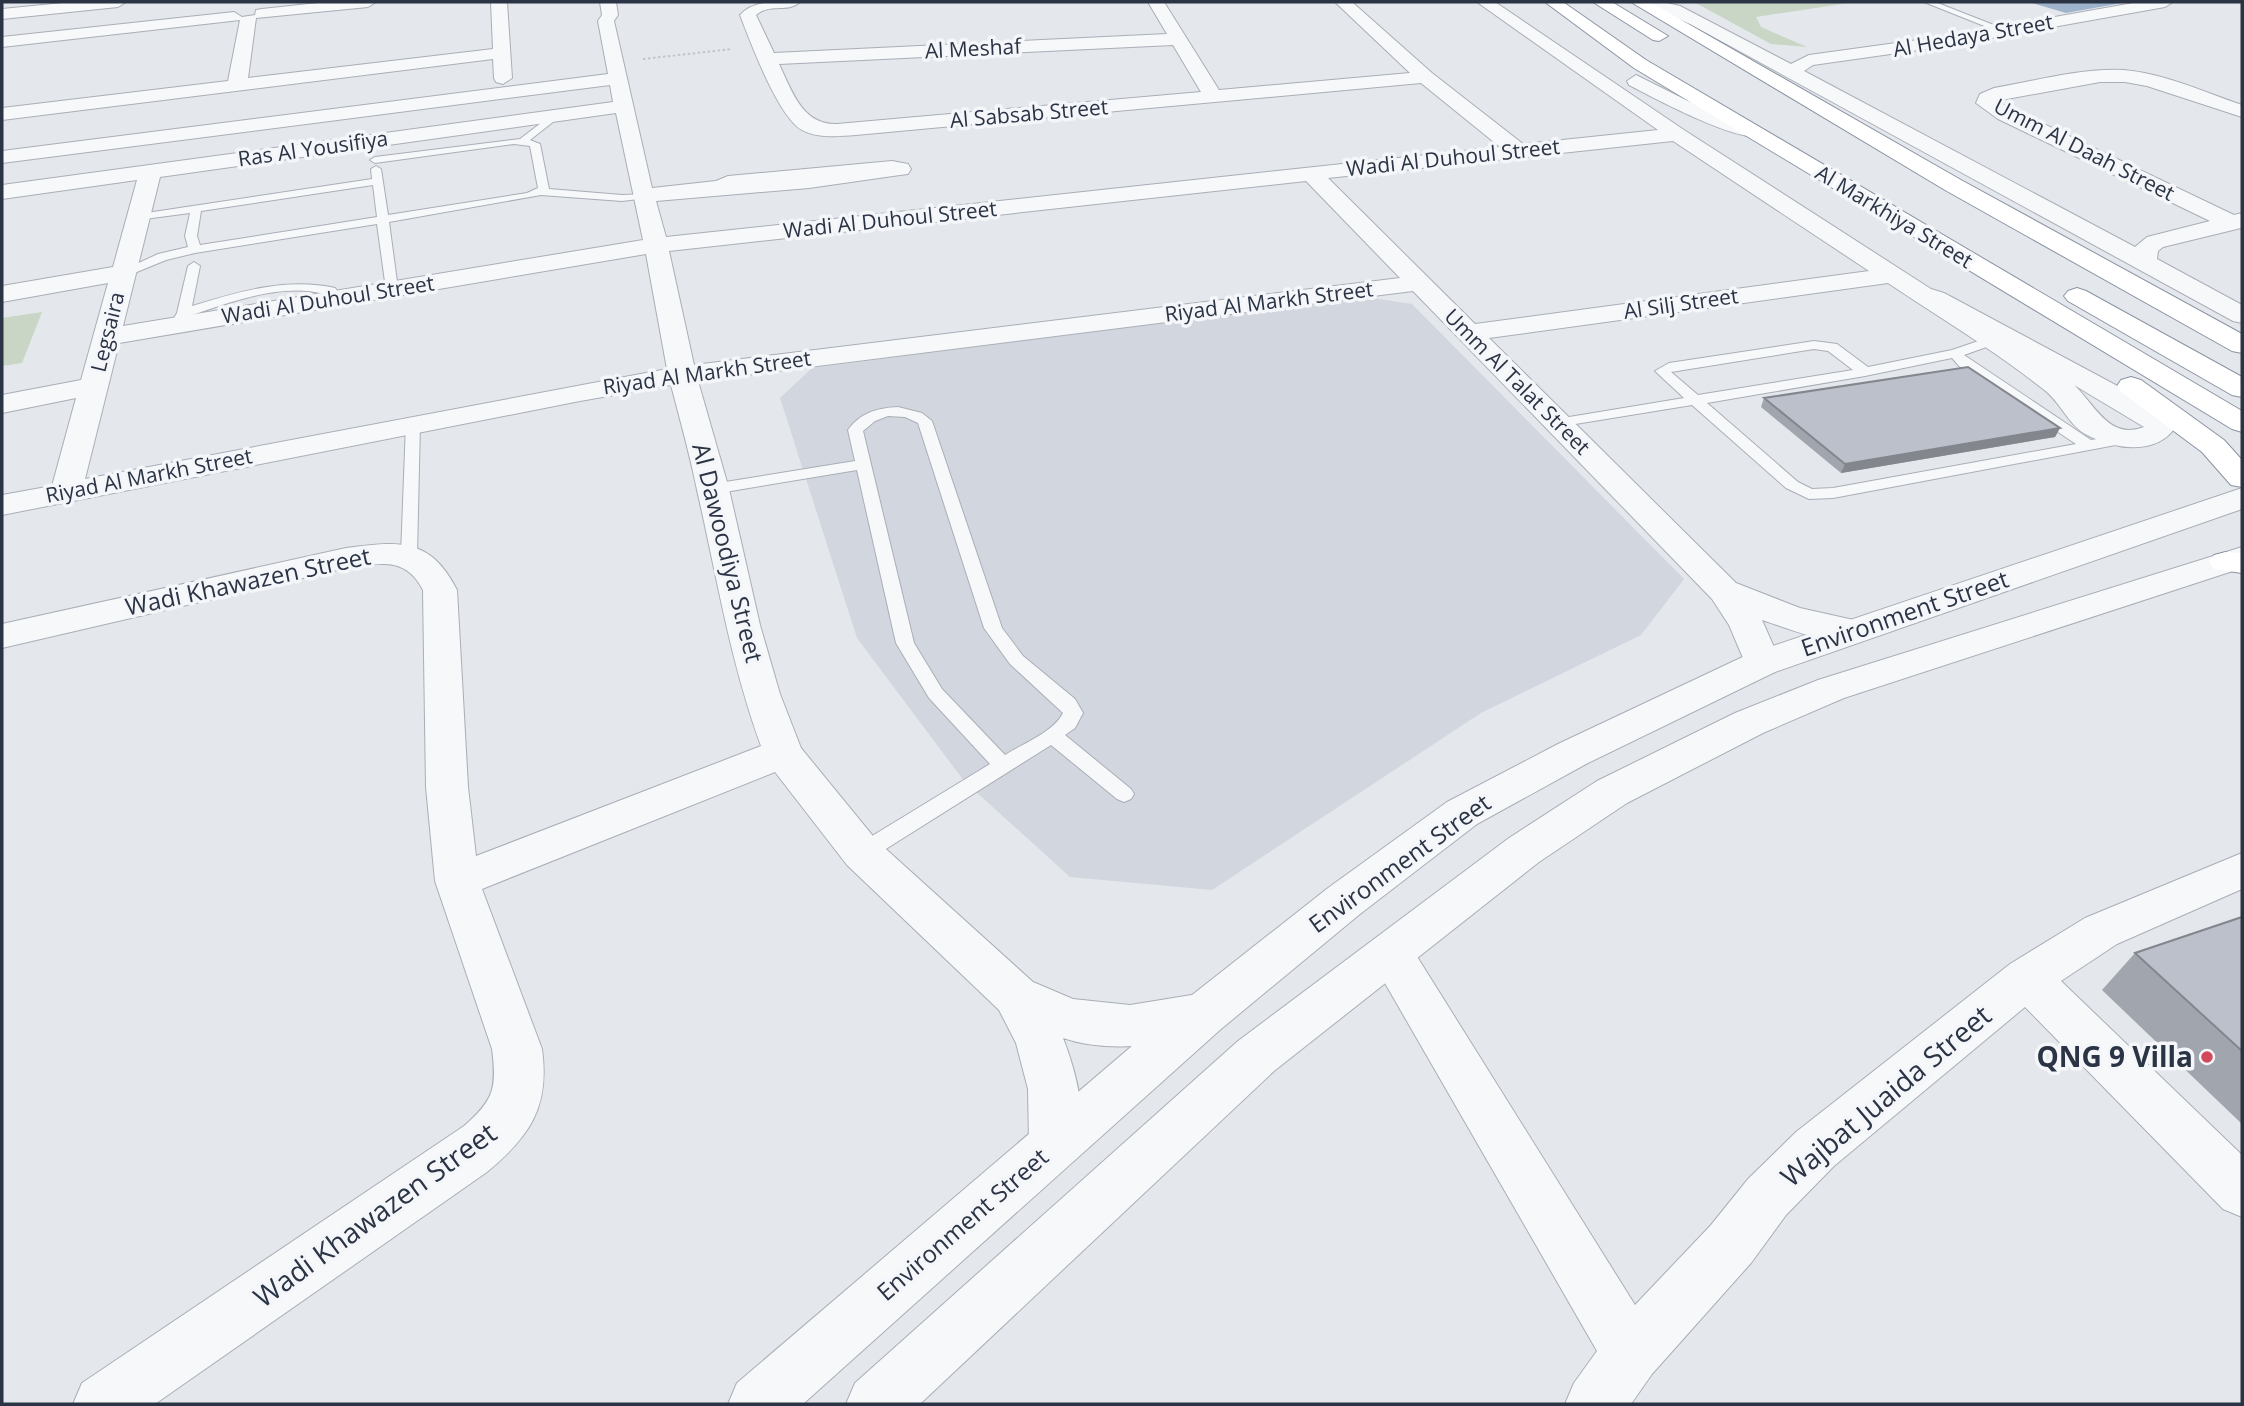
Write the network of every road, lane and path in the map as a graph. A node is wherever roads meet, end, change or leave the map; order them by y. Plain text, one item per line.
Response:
1 (118, 2) edge
2 (368, 2) edge
3 (499, 2) edge
4 (792, 2) edge
5 (1156, 2) edge
6 (1343, 2) edge
7 (1485, 2) edge
8 (1578, 2) edge
9 (1601, 2) edge
10 (1641, 2) edge
11 (1928, 2) edge
12 (2165, 2) edge
13 (1545, 6) edge
14 (602, 8) edge
15 (249, 13) edge
16 (2, 14) edge
17 (2005, 31) junction
18 (1179, 39) junction
19 (2, 42) edge
20 (1756, 51) junction
21 (764, 52) junction
22 (502, 53) junction
23 (1821, 58) junction
24 (1793, 73) junction
25 (1425, 77) junction
26 (618, 82) junction
27 (237, 85) junction
28 (504, 90) junction
29 (170, 93) junction
30 (1214, 97) junction
31 (2242, 111) edge
32 (2, 114) edge
33 (554, 116) junction
34 (1753, 132) joint
35 (1676, 134) junction
36 (163, 135) junction
37 (523, 141) junction
38 (374, 150) junction
39 (1517, 150) junction
40 (2, 157) edge
41 (150, 172) junction
42 (1310, 173) junction
43 (808, 178) dead end
44 (378, 181) junction
45 (1954, 186) junction
46 (2, 192) edge
47 (541, 192) junction
48 (643, 196) junction
49 (1914, 204) dead end
50 (196, 209) junction
51 (136, 218) junction
52 (383, 219) junction
53 (2238, 222) edge
54 (2101, 237) junction
55 (1930, 239) junction
56 (2163, 240) junction
57 (657, 245) junction
58 (195, 248) junction
59 (2145, 262) junction
60 (2020, 264) dead end
61 (194, 266) dead end
62 (123, 273) junction
63 (1893, 275) junction
64 (1418, 283) junction
65 (392, 289) junction
66 (2, 294) edge
67 (1923, 295) junction
68 (2242, 315) edge
69 (180, 319) junction
70 (1468, 333) junction
71 (107, 337) junction
72 (1990, 341) junction
73 (2242, 345) edge
74 (1955, 353) junction
75 (1865, 372) junction
76 (682, 375) junction
77 (94, 386) junction
78 (2242, 389) edge
79 (1694, 400) junction
80 (2, 404) edge
81 (1557, 423) junction
82 (2242, 423) edge
83 (413, 424) junction
84 (2133, 438) junction
85 (2091, 446) junction
86 (861, 465) junction
87 (2242, 478) edge
88 (713, 489) junction
89 (66, 492) junction
90 (2242, 498) edge
91 (2, 505) edge
92 (409, 555) junction
93 (2237, 561) edge
94 (1724, 591) junction
95 (1854, 631) junction
96 (3, 641) edge
97 (1762, 663) junction
98 (1052, 735) junction
99 (783, 753) junction
100 (1003, 765) junction
101 (1124, 794) dead end
102 (862, 853) junction
103 (2242, 870) edge
104 (457, 881) junction
105 (1390, 952) junction
106 (2027, 978) junction
107 (1017, 996) junction
108 (1204, 1014) junction
109 (1055, 1144) junction
110 (2242, 1191) edge
111 (1618, 1385) edge
112 (103, 1404) edge
113 (758, 1404) edge
114 (876, 1404) edge

1 - 16 street
2 - 15 street
3 - 22 street
4 - 21 street, Al Sabsab Street
5 - 18 street
6 - 25 street
7 - 35 street, Al Markhiya Street
8 - 49 highway
9 - 45 highway
10 - 20 street
10 - 45 highway
11 - 17 lane
12 - 17 street, Al Hedaya Street
13 - 34 street
14 - 26 street, Al Dawoodiya Street
15 - 19 street
15 - 27 street
17 - 23 street, Al Hedaya Street
18 - 21 street, Al Meshaf
18 - 30 street
20 - 23 street, Al Hedaya Street
20 - 24 street
21 - 26 path
21 - 30 street, Al Sabsab Street
22 - 27 street
22 - 28 street
23 - 24 street, Al Hedaya Street
24 - 54 street
25 - 30 street, Al Sabsab Street
25 - 39 street
26 - 28 street
26 - 33 street, Ras Al Yousifiya
26 - 48 street, Al Dawoodiya Street
27 - 29 street
28 - 36 street
29 - 32 street
29 - 36 street
31 - 53 street, Umm Al Daah Street
33 - 37 lane
33 - 38 street, Ras Al Yousifiya
34 - 55 highway, Al Markhiya Street
35 - 39 street, Wadi Al Duhoul Street
35 - 63 street, Al Markhiya Street
36 - 40 street
37 - 38 lane
37 - 47 lane
38 - 41 street, Ras Al Yousifiya
38 - 44 lane
39 - 42 street, Wadi Al Duhoul Street
41 - 46 street, Ras Al Yousifiya
41 - 51 street, Legsaira
42 - 57 street, Wadi Al Duhoul Street
42 - 64 street, Umm Al Talat Street
43 - 48 street
44 - 50 lane
44 - 52 lane
45 - 73 highway
47 - 48 lane
47 - 52 lane
48 - 57 street, Al Dawoodiya Street
50 - 51 lane
50 - 58 lane
51 - 62 street, Legsaira
52 - 58 lane
52 - 65 lane
53 - 56 street
54 - 56 street
54 - 59 street
55 - 82 highway, Al Markhiya Street
55 - 87 highway
56 - 59 street
57 - 65 street, Wadi Al Duhoul Street
57 - 76 street, Al Dawoodiya Street
58 - 62 lane
59 - 68 street
60 - 78 highway
61 - 69 lane
62 - 66 street
62 - 71 street, Legsaira
63 - 67 street, Al Markhiya Street
63 - 70 street, Al Silj Street
64 - 70 street, Umm Al Talat Street
64 - 76 street, Riyad Al Markh Street
65 - 69 street, Wadi Al Duhoul Street
67 - 72 street, Al Markhiya Street
67 - 84 street, Al Markhiya Street
69 - 71 street, Wadi Al Duhoul Street
70 - 81 street, Umm Al Talat Street
71 - 77 street, Legsaira
72 - 74 lane
72 - 84 street, Al Markhiya Street
74 - 75 lane
74 - 85 lane
75 - 79 lane
75 - 79 lane
76 - 83 street, Riyad Al Markh Street
76 - 88 street, Al Dawoodiya Street
77 - 80 street
77 - 89 street, Legsaira
79 - 81 lane
79 - 85 lane
81 - 94 street, Umm Al Talat Street
83 - 89 street, Riyad Al Markh Street
83 - 92 lane
84 - 85 lane
86 - 88 lane
86 - 98 lane
86 - 100 lane
88 - 99 street, Al Dawoodiya Street
89 - 91 street, Riyad Al Markh Street
90 - 95 street, Environment Street
92 - 96 street, Wadi Khawazen Street
92 - 104 street, Wadi Khawazen Street
93 - 105 street, Environment Street
94 - 95 street, Umm Al Talat Street
94 - 97 street, Umm Al Talat Street
95 - 97 street, Environment Street
97 - 108 street, Environment Street
98 - 100 lane
98 - 101 lane
99 - 102 street, Al Dawoodiya Street
99 - 104 street
100 - 102 lane
102 - 107 street, Al Dawoodiya Street
103 - 106 street, Wajbat Juaida Street
104 - 112 street, Wadi Khawazen Street
105 - 111 street
105 - 114 street, Environment Street
106 - 110 street
106 - 111 street, Wajbat Juaida Street
107 - 108 street, Al Dawoodiya Street
107 - 109 street, Al Dawoodiya Street
108 - 109 street, Environment Street
109 - 113 street, Environment Street

